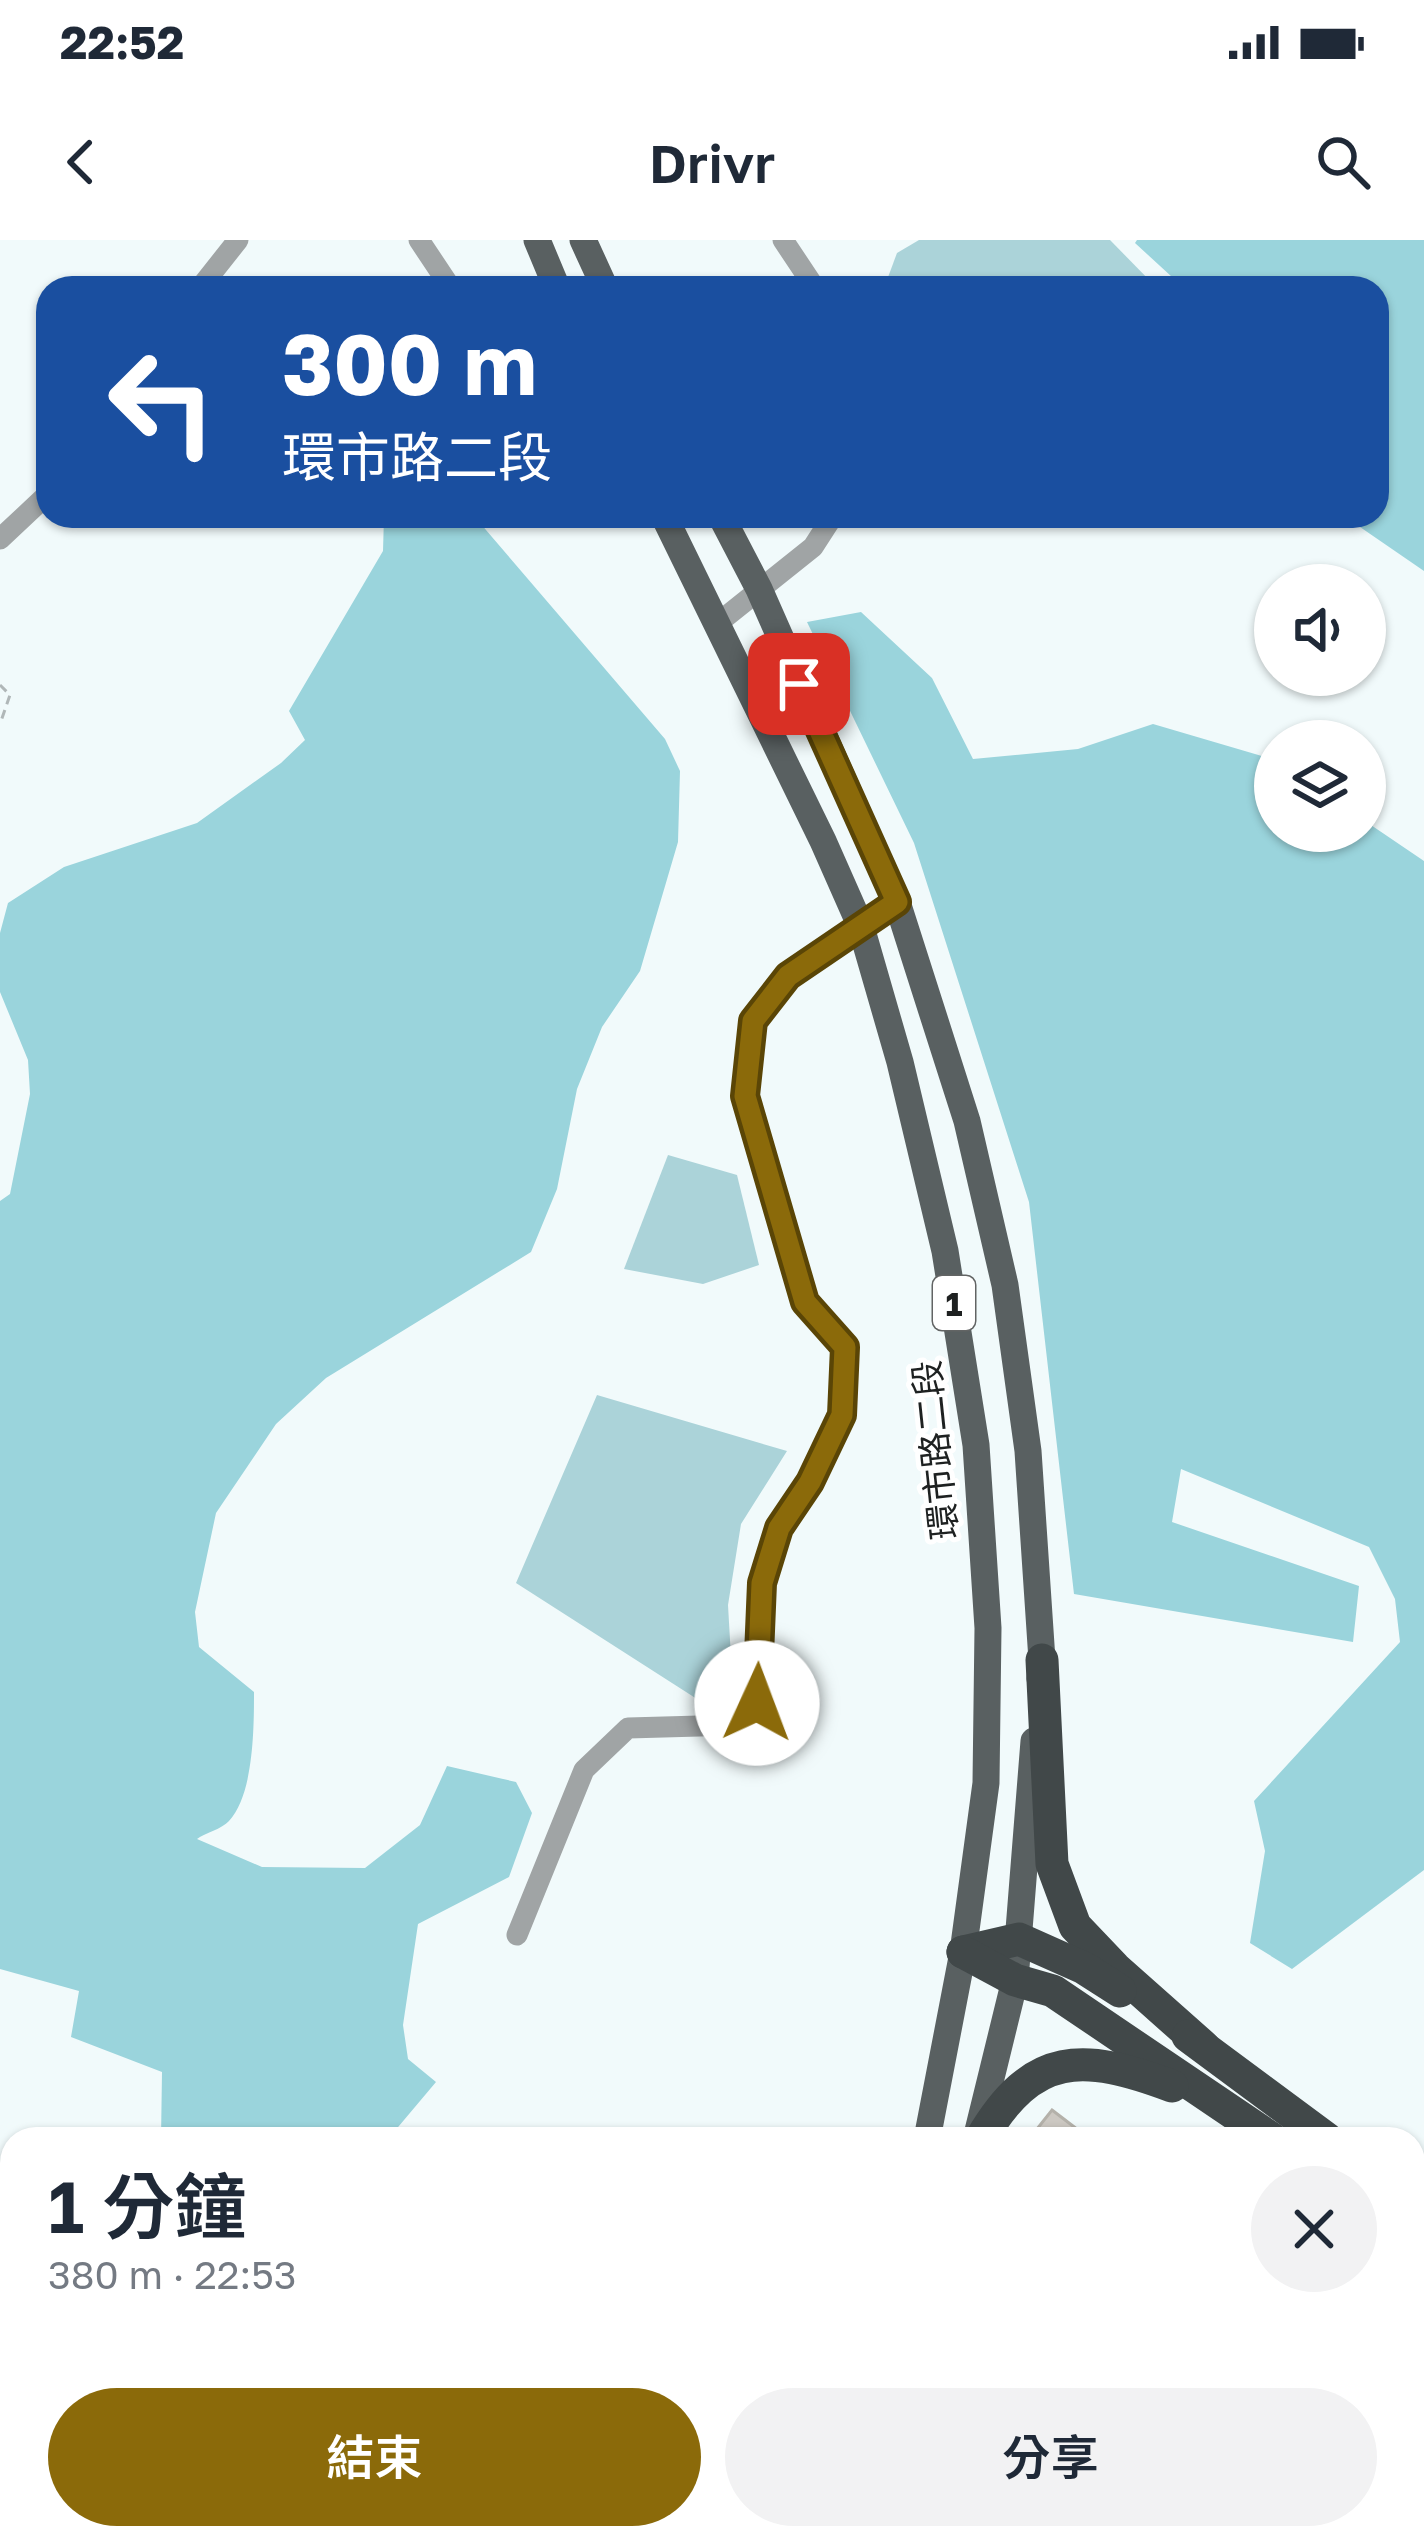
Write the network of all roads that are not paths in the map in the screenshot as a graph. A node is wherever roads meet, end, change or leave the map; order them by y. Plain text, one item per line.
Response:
1 (238, 240) edge
2 (419, 240) edge
3 (537, 240) edge
4 (583, 240) edge
5 (783, 240) edge
6 (210, 276) edge
7 (444, 276) edge
8 (552, 276) edge
9 (600, 276) edge
10 (806, 276) edge
11 (36, 505) edge
12 (670, 528) edge
13 (727, 528) edge
14 (825, 528) edge
15 (0, 539) edge
16 (759, 589) junction
17 (718, 623) junction
18 (897, 902) junction
19 (861, 927) junction
20 (1042, 1660) junction
21 (517, 1935) dead end
22 (1019, 1939) junction
23 (963, 1952) junction
24 (1015, 1980) junction
25 (1204, 2047) junction
26 (1250, 2113) edge
27 (929, 2127) edge
28 (982, 2127) edge
29 (987, 2127) edge
30 (1291, 2127) edge

1 - 6 street
2 - 7 street
3 - 8 main road
4 - 9 main road
5 - 10 street
11 - 15 street
12 - 17 main road, 環市路二段 / 1
13 - 16 main road, 1
14 - 16 street
16 - 17 street
16 - 18 main road, 1
17 - 19 main road, 環市路二段 / 1
18 - 19 street
18 - 20 main road, 1
19 - 21 street
19 - 23 main road, 環市路二段 / 1
20 - 22 main road, 1
20 - 25 highway
22 - 23 highway
22 - 24 main road, 1
22 - 25 highway
23 - 24 highway
23 - 27 main road, 環市路二段 / 1
24 - 26 highway
24 - 28 main road, 1
25 - 26 highway
26 - 29 highway
26 - 30 highway

